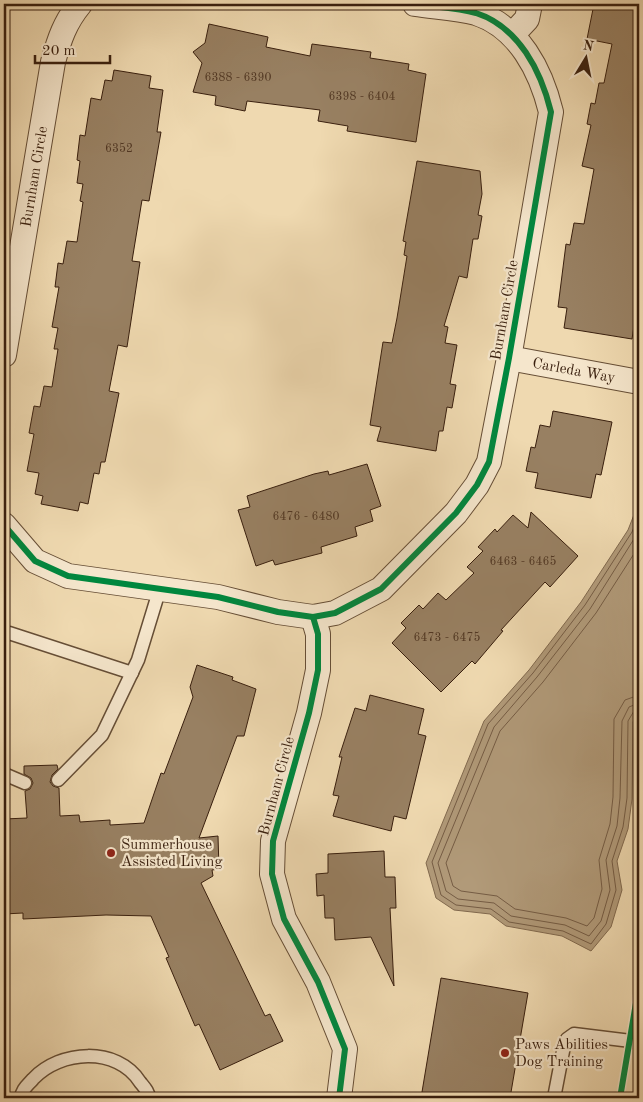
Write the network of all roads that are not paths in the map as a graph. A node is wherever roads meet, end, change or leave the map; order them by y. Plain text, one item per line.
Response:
1 (80, 4) edge
2 (415, 4) edge
3 (530, 4) edge
4 (512, 35) junction
5 (4, 355) edge
6 (509, 358) junction
7 (639, 382) edge
8 (4, 525) edge
9 (160, 588) junction
10 (313, 617) junction
11 (4, 635) edge
12 (132, 674) junction
13 (4, 774) edge
14 (58, 780) dead end
15 (25, 783) dead end
16 (639, 1042) edge
17 (21, 1098) edge
18 (149, 1098) edge
19 (339, 1098) edge
20 (554, 1098) edge

1 - 5 street, Burnham Circle
2 - 4 street, Burnham Circle
3 - 4 street
4 - 6 street, Burnham Circle
6 - 7 street, Carleda Way
6 - 10 street, Burnham Circle
8 - 9 street, Burnham Circle
9 - 10 street, Burnham Circle
9 - 12 lane
10 - 19 street, Burnham Circle
11 - 12 lane
12 - 14 lane
13 - 15 lane
16 - 20 lane
17 - 18 lane

